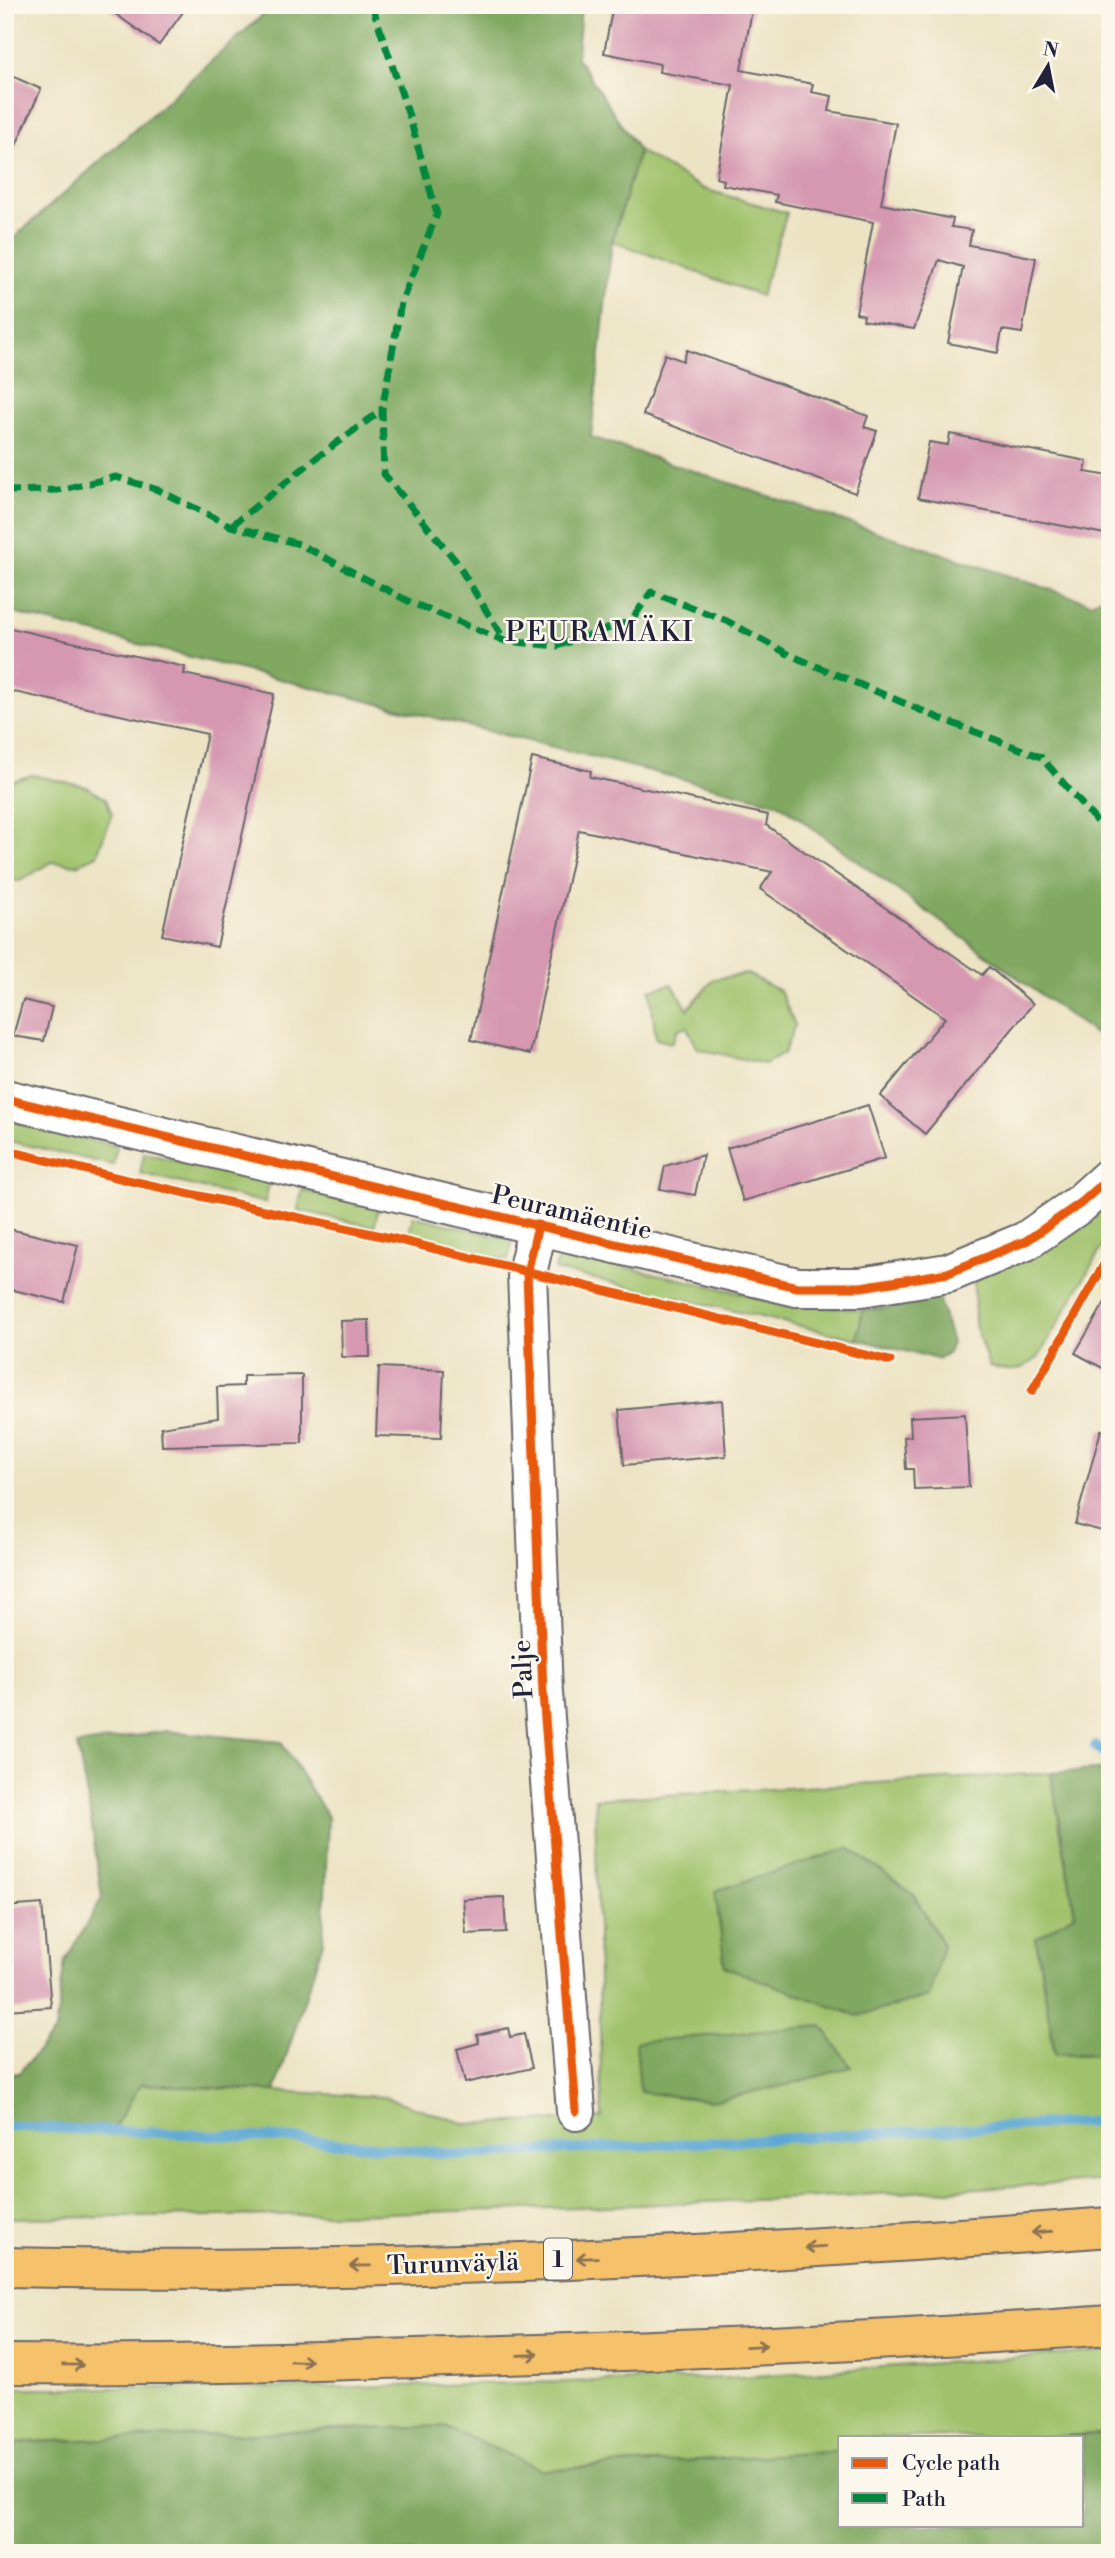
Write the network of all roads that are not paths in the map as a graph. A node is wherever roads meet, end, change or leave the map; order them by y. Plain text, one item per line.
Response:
1 (5, 1099) edge
2 (1110, 1177) edge
3 (538, 1225) junction
4 (576, 2111) dead end
5 (1110, 2227) edge
6 (5, 2267) edge
7 (1110, 2325) edge
8 (5, 2364) edge

1 - 3 street, Peuramäentie
2 - 3 street, Peuramäentie
3 - 4 street, Palje
5 -> 6 highway, Turunväylä / 1
8 -> 7 highway

